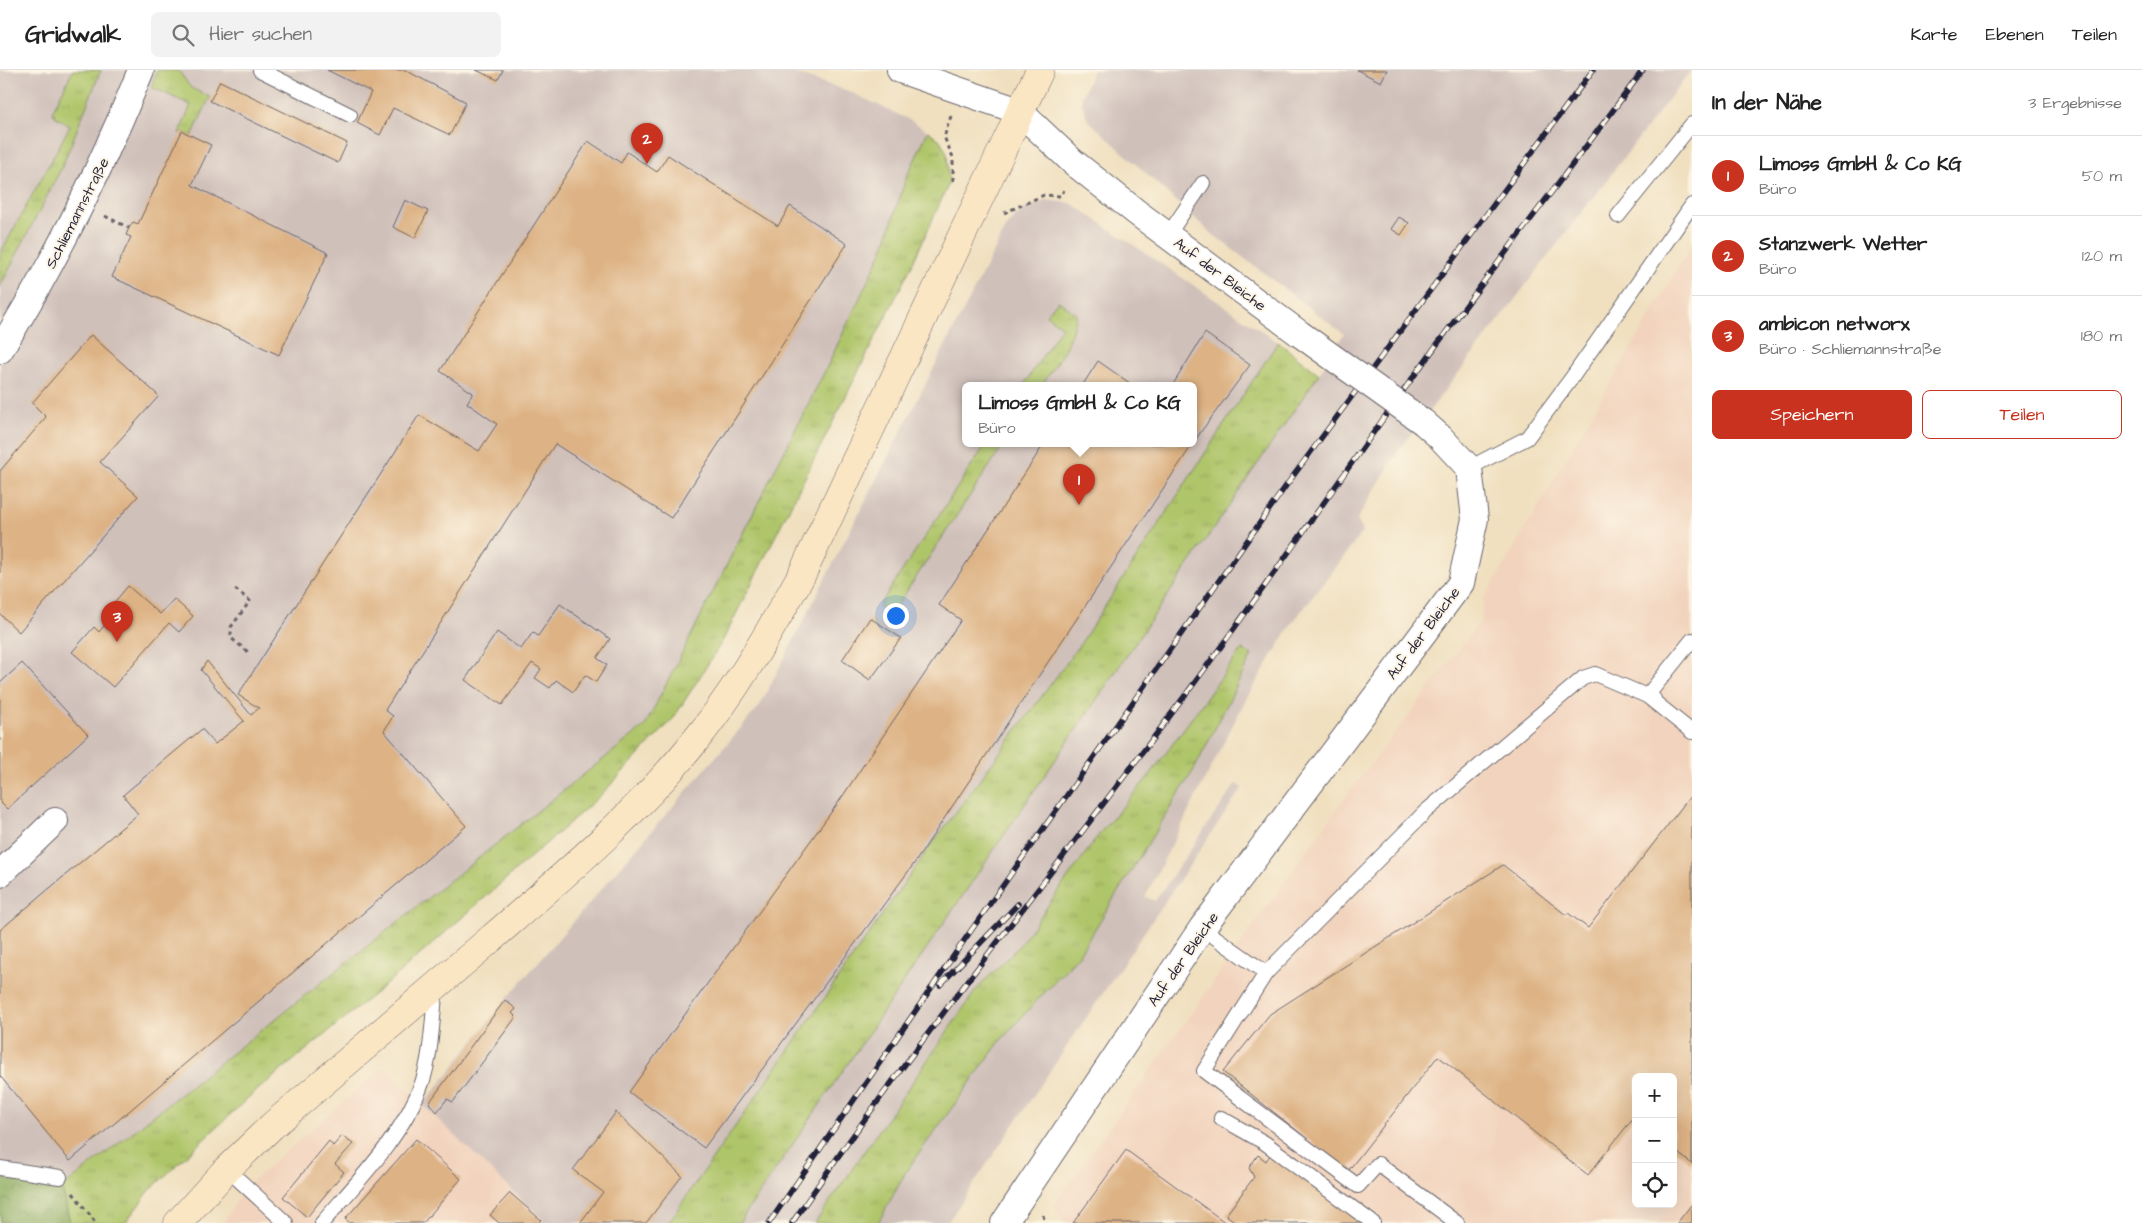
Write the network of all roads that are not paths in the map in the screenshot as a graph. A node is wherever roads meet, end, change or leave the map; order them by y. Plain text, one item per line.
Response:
1 (141, 70) edge
2 (260, 70) edge
3 (900, 70) edge
4 (1040, 70) edge
5 (1019, 111) junction
6 (350, 115) dead end
7 (1692, 124) edge
8 (1203, 182) dead end
9 (1692, 205) edge
10 (1618, 216) dead end
11 (1168, 235) junction
12 (0, 350) edge
13 (1469, 468) junction
14 (1692, 640) edge
15 (1650, 698) junction
16 (1692, 732) edge
17 (56, 821) dead end
18 (0, 874) edge
19 (1202, 928) junction
20 (1266, 973) junction
21 (436, 986) junction
22 (1221, 1118) dead end
23 (0, 1168) edge
24 (227, 1169) junction
25 (60, 1177) road end
26 (178, 1223) edge
27 (286, 1223) edge
28 (322, 1223) edge
29 (1004, 1223) edge
30 (1373, 1223) edge
31 (1457, 1223) edge

1 - 12 street, Schliemannstraße
2 - 6 lane
3 - 5 street
4 - 5 main road
5 - 11 street, Auf der Bleiche
5 - 21 main road
7 - 10 lane
8 - 11 lane
9 - 13 lane
11 - 13 street, Auf der Bleiche, bridge
13 - 19 street, Auf der Bleiche
14 - 15 lane
15 - 16 lane
15 - 20 lane
17 - 18 street
19 - 20 lane
19 - 29 street, Auf der Bleiche
20 - 31 lane
21 - 24 main road
21 - 28 lane
22 - 30 lane
23 - 25 lane
24 - 26 main road
24 - 27 lane

